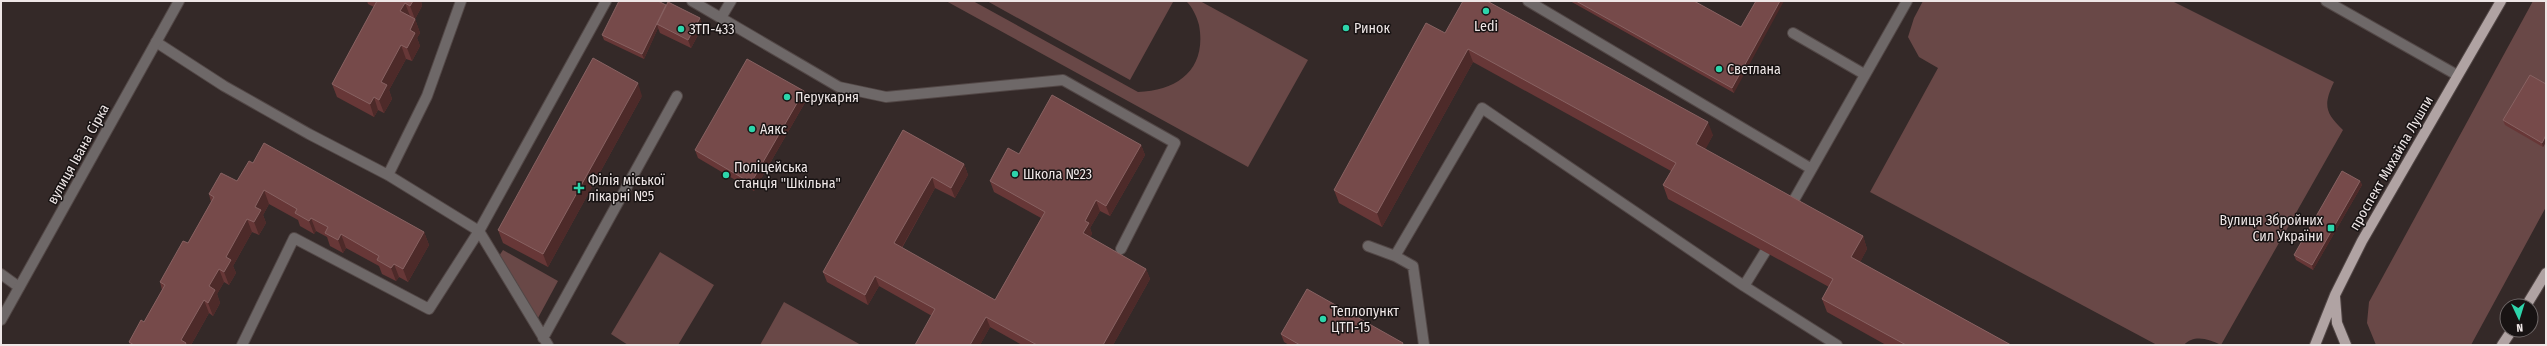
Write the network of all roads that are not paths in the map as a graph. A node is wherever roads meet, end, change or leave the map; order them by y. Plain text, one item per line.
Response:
1 (179, 1) edge
2 (461, 1) edge
3 (606, 1) edge
4 (692, 1) edge
5 (730, 1) edge
6 (1528, 1) edge
7 (1906, 1) edge
8 (2326, 1) edge
9 (2501, 1) edge
10 (722, 16) junction
11 (1792, 33) dead end
12 (156, 42) junction
13 (1864, 74) junction
14 (2457, 75) junction
15 (677, 96) dead end
16 (1810, 168) junction
17 (388, 175) junction
18 (1790, 207) edge
19 (479, 231) junction
20 (1368, 246) dead end
21 (1121, 249) dead end
22 (1765, 252) edge
23 (1395, 256) junction
24 (2546, 273) edge
25 (1, 274) edge
26 (1744, 286) junction
27 (19, 287) junction
28 (2334, 295) junction
29 (2531, 298) edge
30 (1, 320) edge
31 (545, 341) edge
32 (242, 345) edge
33 (1424, 345) edge
34 (1837, 345) edge
35 (2315, 345) edge
36 (2346, 345) edge

1 - 12 street, вулиця Івана Сірка
2 - 17 street
3 - 19 street
4 - 10 street
5 - 10 street
6 - 16 street
7 - 13 street
8 - 14 street
9 - 14 main road, проспект Михайла Лушпи
10 - 21 street
11 - 13 street
12 - 17 street
12 - 27 street, вулиця Івана Сірка
13 - 16 street
14 - 28 main road, проспект Михайла Лушпи
15 - 31 street
16 - 18 street
17 - 19 street
19 - 31 street
19 - 32 street
20 - 23 street
22 - 26 street
23 - 26 street
23 - 33 street
24 - 29 main road
25 - 27 street
26 - 34 street
27 - 30 street, вулиця Івана Сірка
28 - 35 main road, проспект Михайла Лушпи
28 - 36 main road

